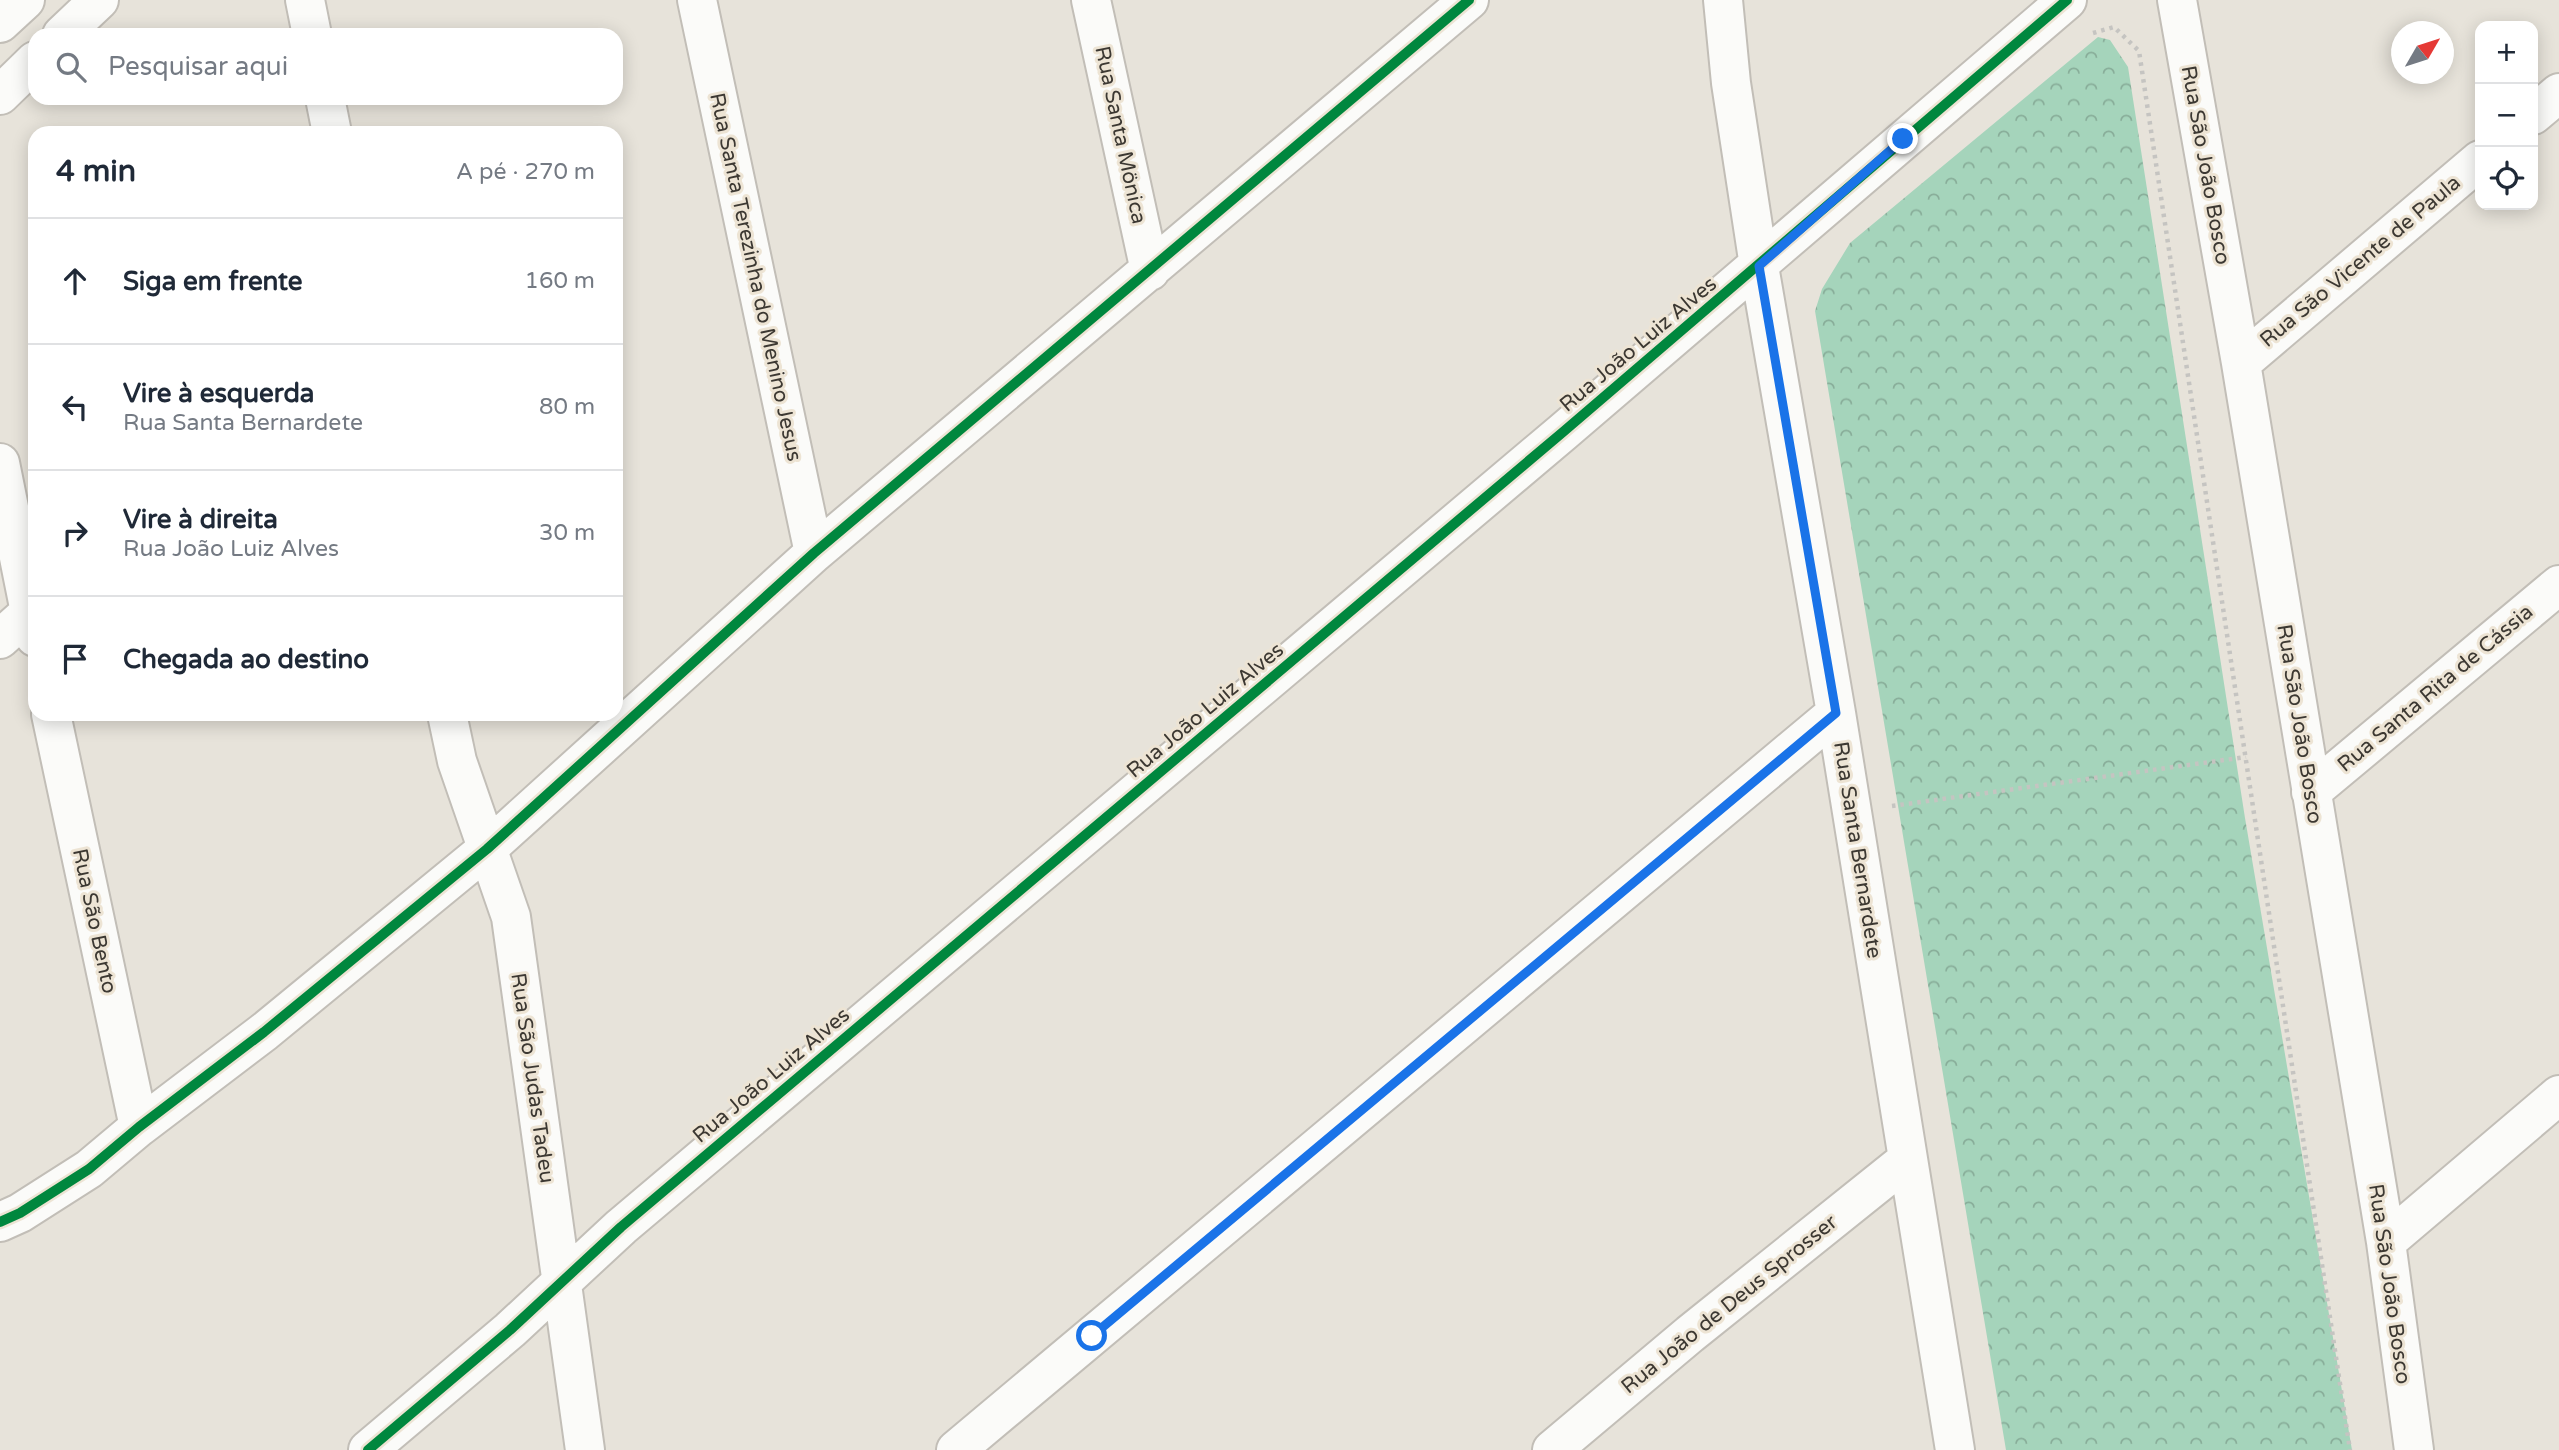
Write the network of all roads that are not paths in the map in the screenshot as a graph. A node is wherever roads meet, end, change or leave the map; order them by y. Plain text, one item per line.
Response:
1 (24, 0) edge
2 (99, 0) edge
3 (305, 0) edge
4 (697, 0) edge
5 (1091, 0) edge
6 (1469, 0) edge
7 (1723, 0) edge
8 (2067, 0) edge
9 (2177, 0) edge
10 (0, 23) edge
11 (69, 28) edge
12 (311, 28) edge
13 (28, 68) edge
14 (2559, 93) edge
15 (0, 94) edge
16 (326, 105) edge
17 (2538, 111) edge
18 (331, 126) edge
19 (2475, 164) edge
20 (1759, 266) junction
21 (1150, 271) junction
22 (2241, 363) junction
23 (0, 463) edge
24 (814, 553) junction
25 (2559, 585) edge
26 (28, 604) edge
27 (28, 626) edge
28 (0, 639) edge
29 (1836, 713) junction
30 (52, 721) edge
31 (448, 721) edge
32 (2311, 792) junction
33 (487, 849) junction
34 (2559, 1095) edge
35 (139, 1127) junction
36 (1907, 1160) junction
37 (0, 1223) edge
38 (2386, 1242) junction
39 (560, 1283) junction
40 (368, 1450) edge
41 (585, 1450) edge
42 (956, 1450) edge
43 (1552, 1450) edge
44 (1955, 1450) edge
45 (2414, 1450) edge

1 - 10 street
2 - 11 street
3 - 12 street
4 - 24 street, Rua Santa Terezinha do Menino Jesus
5 - 21 street, Rua Santa Mönica
6 - 21 street
7 - 20 street, Rua Santa Bernardete
8 - 20 street, Rua João Luiz Alves
9 - 22 street, Rua São João Bosco
13 - 15 street
14 - 17 street
16 - 18 street
19 - 22 street, Rua São Vicente de Paula
20 - 29 street, Rua Santa Bernardete
20 - 39 street, Rua João Luiz Alves
21 - 24 street
22 - 32 street, Rua São João Bosco
23 - 26 street
24 - 33 street
25 - 32 street, Rua Santa Rita de Cássia
27 - 28 street
29 - 36 street, Rua Santa Bernardete
29 - 42 street
30 - 35 street, Rua São Bento
31 - 33 street, Rua São Judas Tadeu
32 - 38 street, Rua São João Bosco
33 - 35 street
33 - 39 street, Rua São Judas Tadeu
34 - 38 street
35 - 37 street
36 - 43 street, Rua João de Deus Sprosser
36 - 44 street, Rua Santa Bernardete
38 - 45 street, Rua São João Bosco
39 - 40 street, Rua João Luiz Alves
39 - 41 street, Rua São Judas Tadeu

